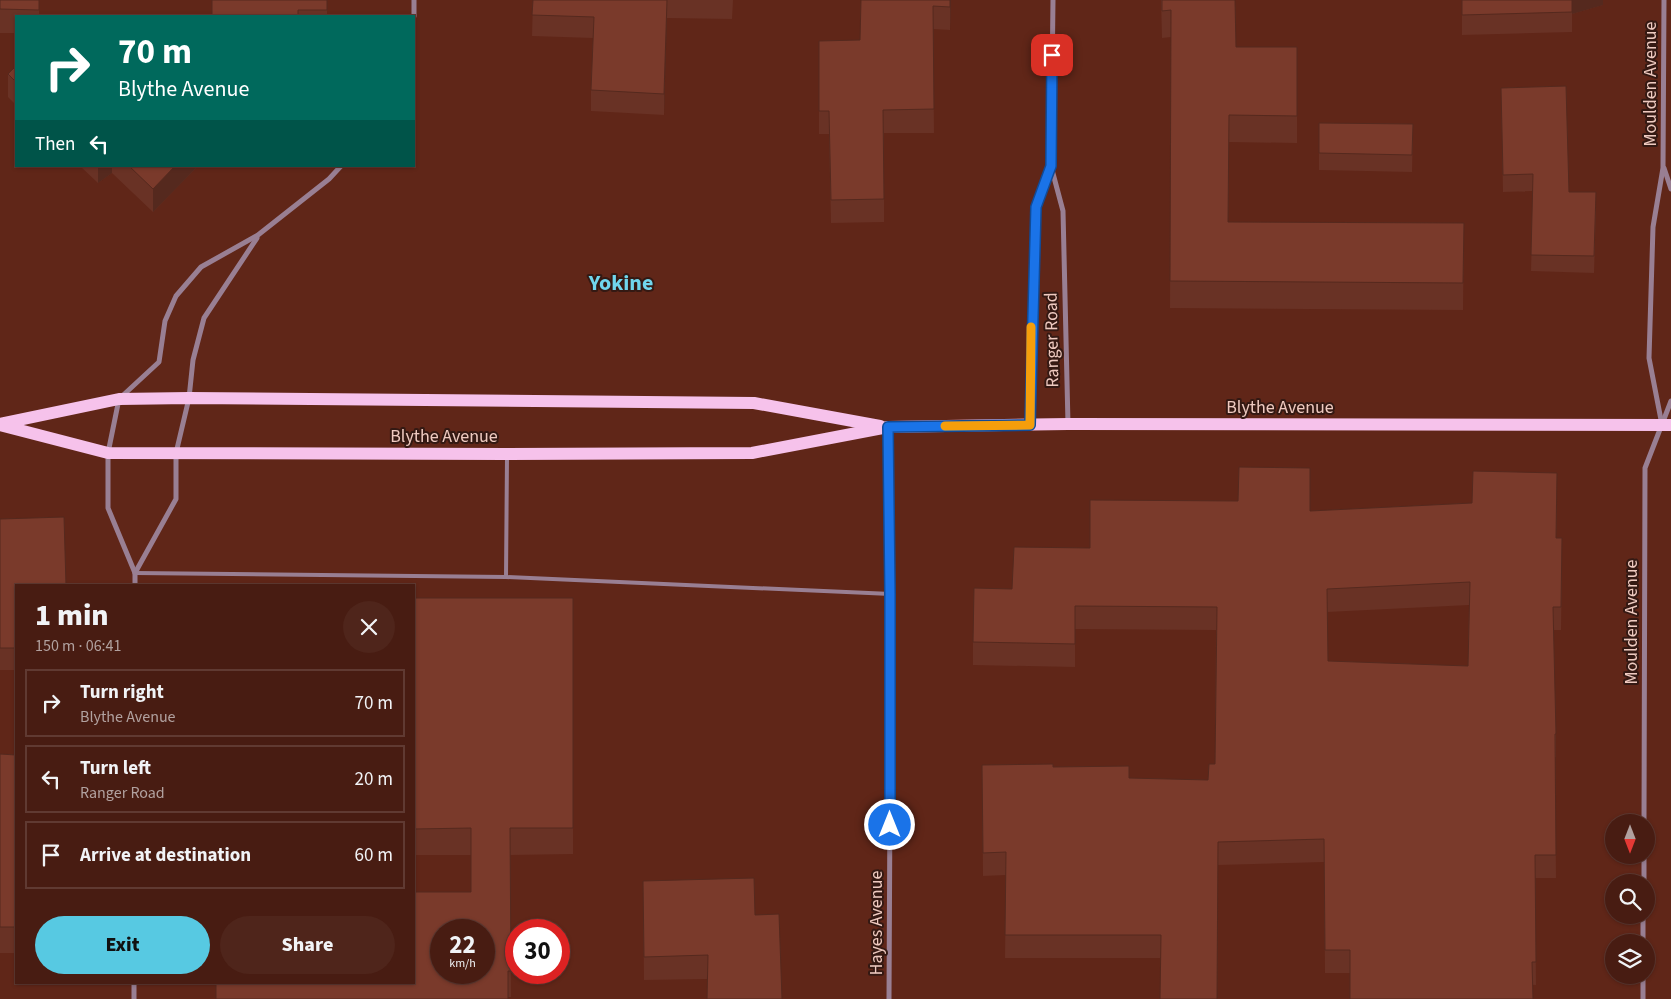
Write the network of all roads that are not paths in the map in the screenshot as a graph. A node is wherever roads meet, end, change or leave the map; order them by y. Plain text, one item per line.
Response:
1 (414, 0) edge
2 (1053, 0) edge
3 (1664, 0) edge
4 (414, 15) edge
5 (1051, 166) junction
6 (340, 167) edge
7 (1664, 168) junction
8 (1671, 189) edge
9 (258, 235) junction
10 (189, 398) junction
11 (119, 399) junction
12 (1671, 401) edge
13 (0, 424) edge
14 (1068, 424) junction
15 (1030, 425) junction
16 (1667, 425) edge
17 (888, 427) junction
18 (108, 453) junction
19 (176, 453) junction
20 (507, 454) junction
21 (135, 573) junction
22 (506, 577) junction
23 (135, 584) edge
24 (890, 594) junction
25 (1644, 814) edge
26 (134, 984) edge
27 (1643, 984) edge
28 (134, 999) edge
29 (889, 999) edge
30 (1643, 999) edge

1 - 4 street
2 - 5 street, Ranger Road
3 - 7 street, Moulden Avenue
5 - 14 street, Ranger Road
5 - 15 street, Ranger Road
6 - 9 street
7 - 8 street, Moulden Avenue
7 - 16 street, Moulden Avenue
9 - 10 street
9 - 11 street
10 - 11 main road, Blythe Avenue
10 - 17 main road, Blythe Avenue
10 - 19 street
11 - 13 main road, Blythe Avenue
11 - 18 street
12 - 16 street, Moulden Avenue
13 - 18 main road, Blythe Avenue
14 - 15 main road, Blythe Avenue
14 - 16 main road, Blythe Avenue
15 - 17 main road, Blythe Avenue
16 - 25 street, Moulden Avenue
17 - 20 main road, Blythe Avenue
17 - 24 street, Hayes Avenue
18 - 19 main road, Blythe Avenue
18 - 21 street
19 - 20 main road, Blythe Avenue
19 - 21 street
20 - 22 lane
21 - 22 lane
21 - 23 street
22 - 24 lane
24 - 29 street, Hayes Avenue
26 - 28 street
27 - 30 street

